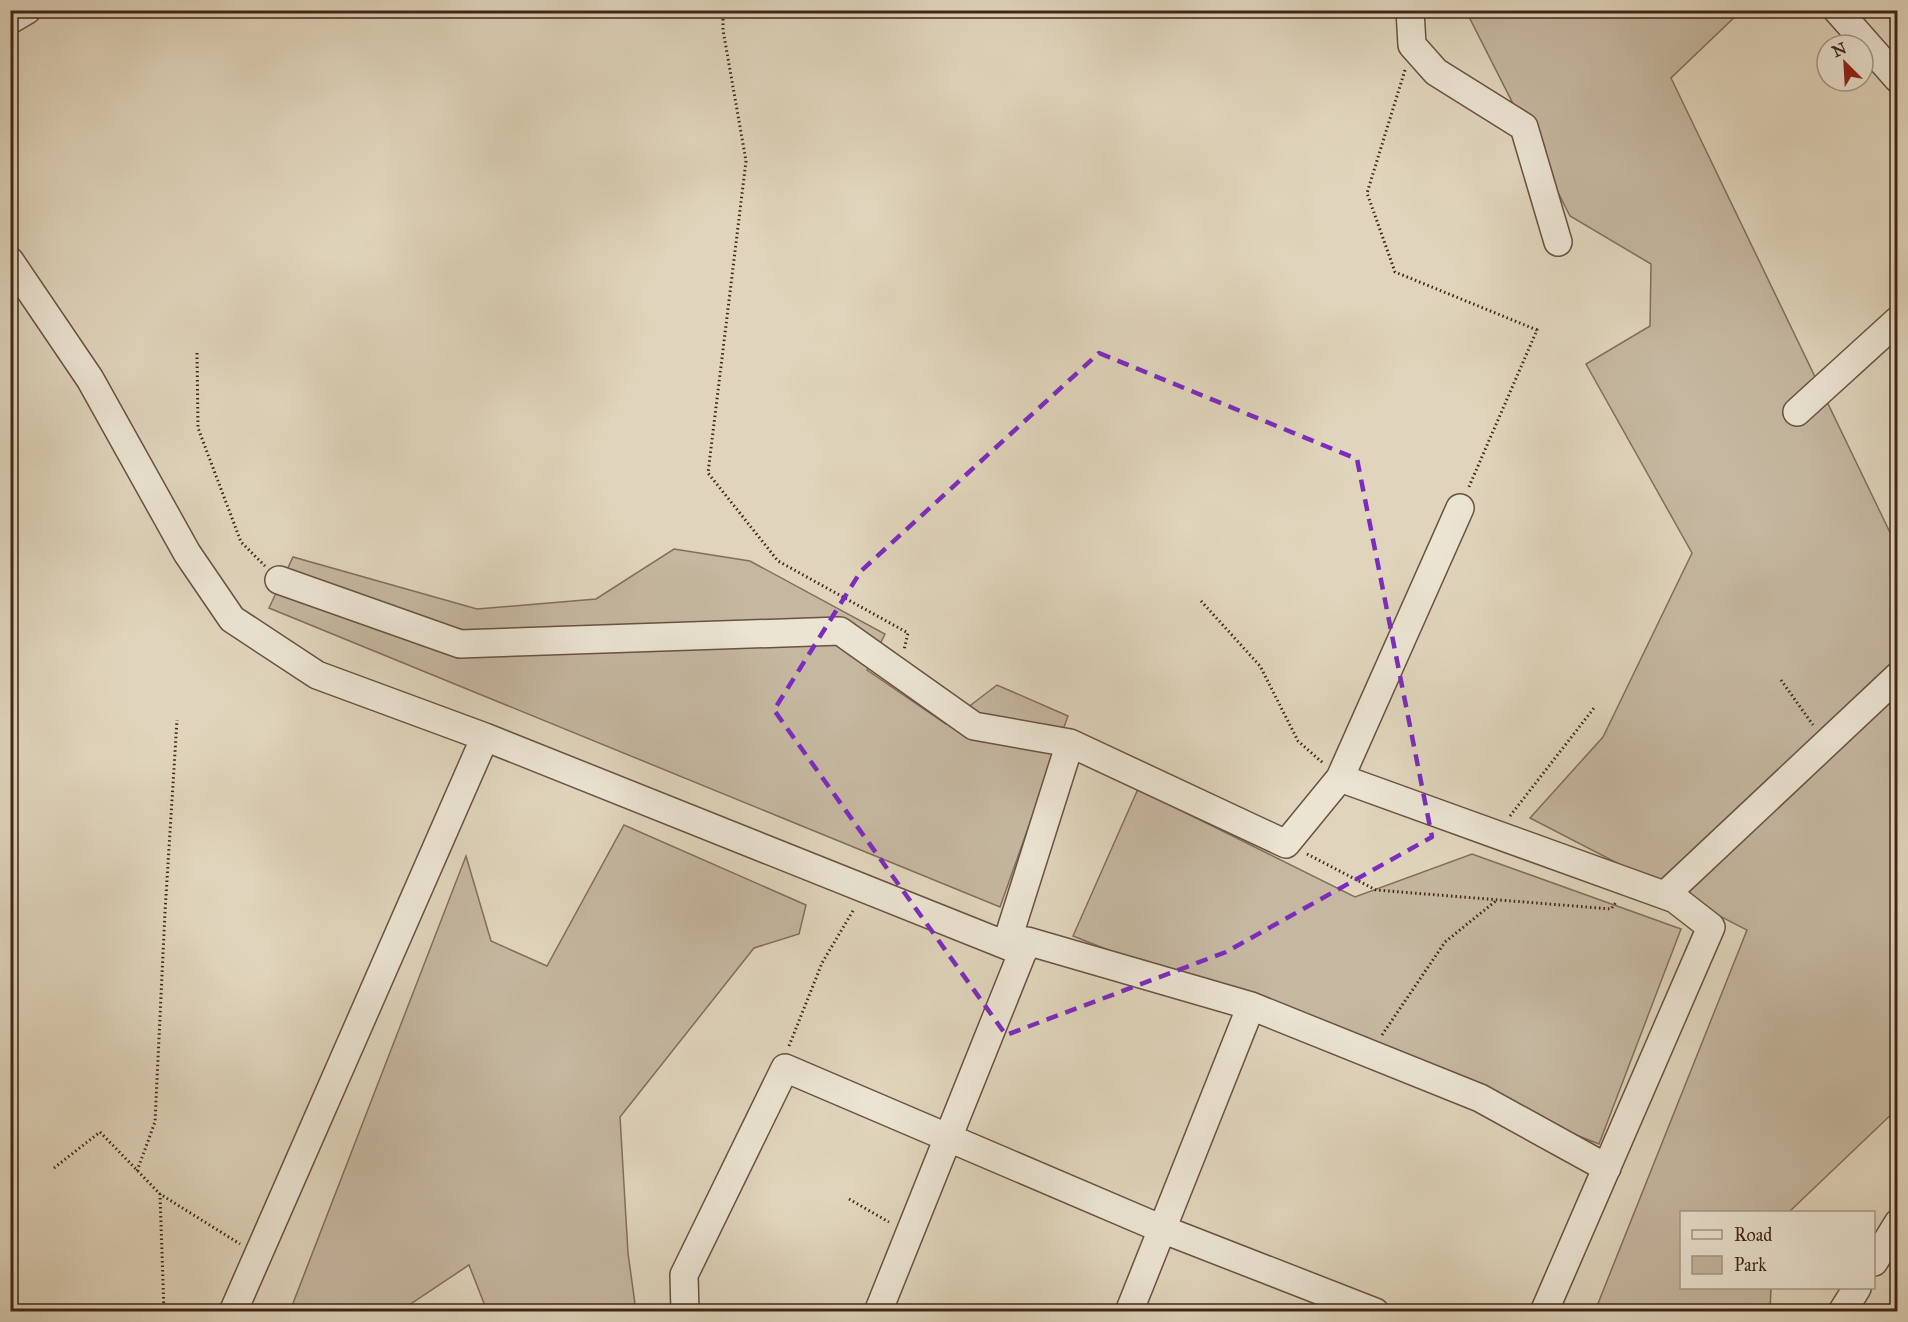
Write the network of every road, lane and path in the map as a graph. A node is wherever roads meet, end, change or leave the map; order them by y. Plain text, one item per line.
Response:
1 (27, 10) edge
2 (723, 10) edge
3 (1410, 10) edge
4 (1837, 10) edge
5 (10, 20) edge
6 (1412, 45) junction
7 (1898, 79) edge
8 (1558, 242) dead end
9 (10, 261) edge
10 (1898, 320) edge
11 (197, 353) dead end
12 (1797, 412) dead end
13 (1460, 508) joint
14 (279, 580) joint
15 (1201, 601) dead end
16 (899, 673) junction
17 (1898, 676) edge
18 (1781, 681) dead end
19 (1594, 708) dead end
20 (177, 720) dead end
21 (485, 737) junction
22 (1070, 743) junction
23 (1826, 743) junction
24 (1340, 778) junction
25 (1496, 834) junction
26 (1286, 844) junction
27 (1630, 883) junction
28 (865, 889) junction
29 (1665, 895) junction
30 (1498, 900) junction
31 (1014, 948) junction
32 (1251, 1006) junction
33 (1369, 1054) junction
34 (785, 1068) junction
35 (948, 1138) junction
36 (54, 1168) dead end
37 (1607, 1168) junction
38 (137, 1171) junction
39 (160, 1194) junction
40 (849, 1199) dead end
41 (1898, 1223) edge
42 (1162, 1229) junction
43 (909, 1233) junction
44 (258, 1255) junction
45 (1875, 1260) edge
46 (1856, 1289) edge
47 (1341, 1305) edge
48 (764, 1308) dead end
49 (164, 1311) edge
50 (233, 1311) edge
51 (685, 1311) edge
52 (776, 1311) edge
53 (878, 1311) edge
54 (1129, 1311) edge
55 (1375, 1311) edge
56 (1544, 1311) edge
57 (1842, 1311) edge

1 - 5 street
2 - 16 path
3 - 6 street
4 - 7 street
6 - 8 street
6 - 13 path
9 - 21 street
10 - 12 street
11 - 14 path
13 - 24 street
14 - 16 street
15 - 24 path
16 - 22 street
17 - 23 street
18 - 23 path
19 - 25 path
20 - 38 path
21 - 28 street
21 - 44 street
22 - 26 street
22 - 31 street
23 - 29 street
24 - 25 street
24 - 26 street
25 - 27 street
26 - 30 path
27 - 29 street
27 - 30 path
28 - 31 street
28 - 34 path
29 - 37 street
30 - 33 path
31 - 32 street
31 - 35 street
32 - 33 street
32 - 42 street
33 - 37 street
34 - 35 street
34 - 51 street
35 - 42 street
35 - 43 street
36 - 38 path
37 - 56 street
38 - 39 path
39 - 44 path
39 - 49 path
40 - 43 path
41 - 45 street
42 - 47 street
42 - 54 street
43 - 53 street
44 - 50 street
46 - 57 street
47 - 55 street
48 - 52 path

